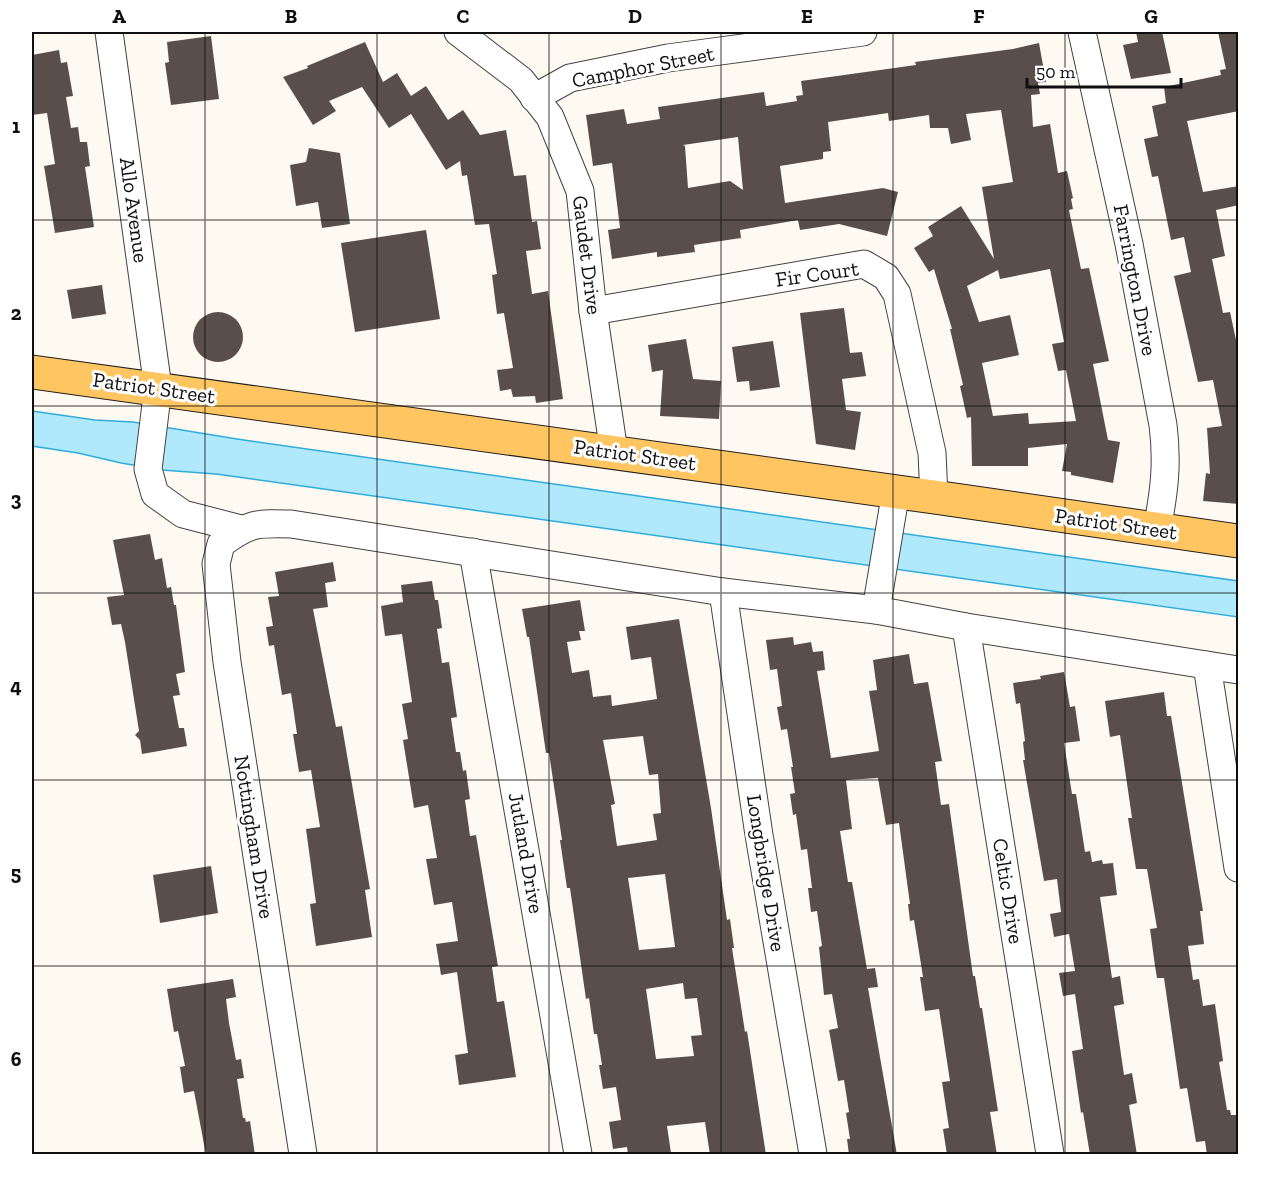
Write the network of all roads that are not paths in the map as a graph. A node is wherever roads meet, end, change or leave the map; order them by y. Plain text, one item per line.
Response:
1 (109, 32) edge
2 (458, 32) edge
3 (862, 32) edge
4 (1082, 32) edge
5 (534, 98) junction
6 (593, 311) junction
7 (32, 372) edge
8 (157, 402) junction
9 (614, 452) junction
10 (934, 496) junction
11 (895, 499) junction
12 (241, 529) junction
13 (1157, 530) junction
14 (1239, 541) edge
15 (473, 552) junction
16 (723, 592) junction
17 (876, 610) junction
18 (966, 627) junction
19 (1207, 665) junction
20 (1239, 670) edge
21 (1239, 868) edge
22 (303, 1155) edge
23 (578, 1155) edge
24 (813, 1155) edge
25 (1050, 1155) edge

1 - 8 street, Allo Avenue
2 - 5 street, Gaudet Drive
3 - 5 street, Camphor Street
4 - 13 street, Farrington Drive
5 - 6 street, Gaudet Drive
6 - 9 street, Gaudet Drive
6 - 10 street, Fir Court
7 - 8 main road, Patriot Street
8 - 9 main road, Patriot Street
8 - 12 street, Allo Avenue
9 - 11 main road, Patriot Street
10 - 11 main road, Patriot Street
10 - 13 main road, Patriot Street
11 - 17 street
12 - 15 street
12 - 22 street, Nottingham Drive
13 - 14 main road, Patriot Street
15 - 16 street
15 - 23 street, Jutland Drive
16 - 17 street
16 - 24 street, Longbridge Drive
17 - 18 street
18 - 19 street
18 - 25 street, Celtic Drive
19 - 20 street
19 - 21 street

